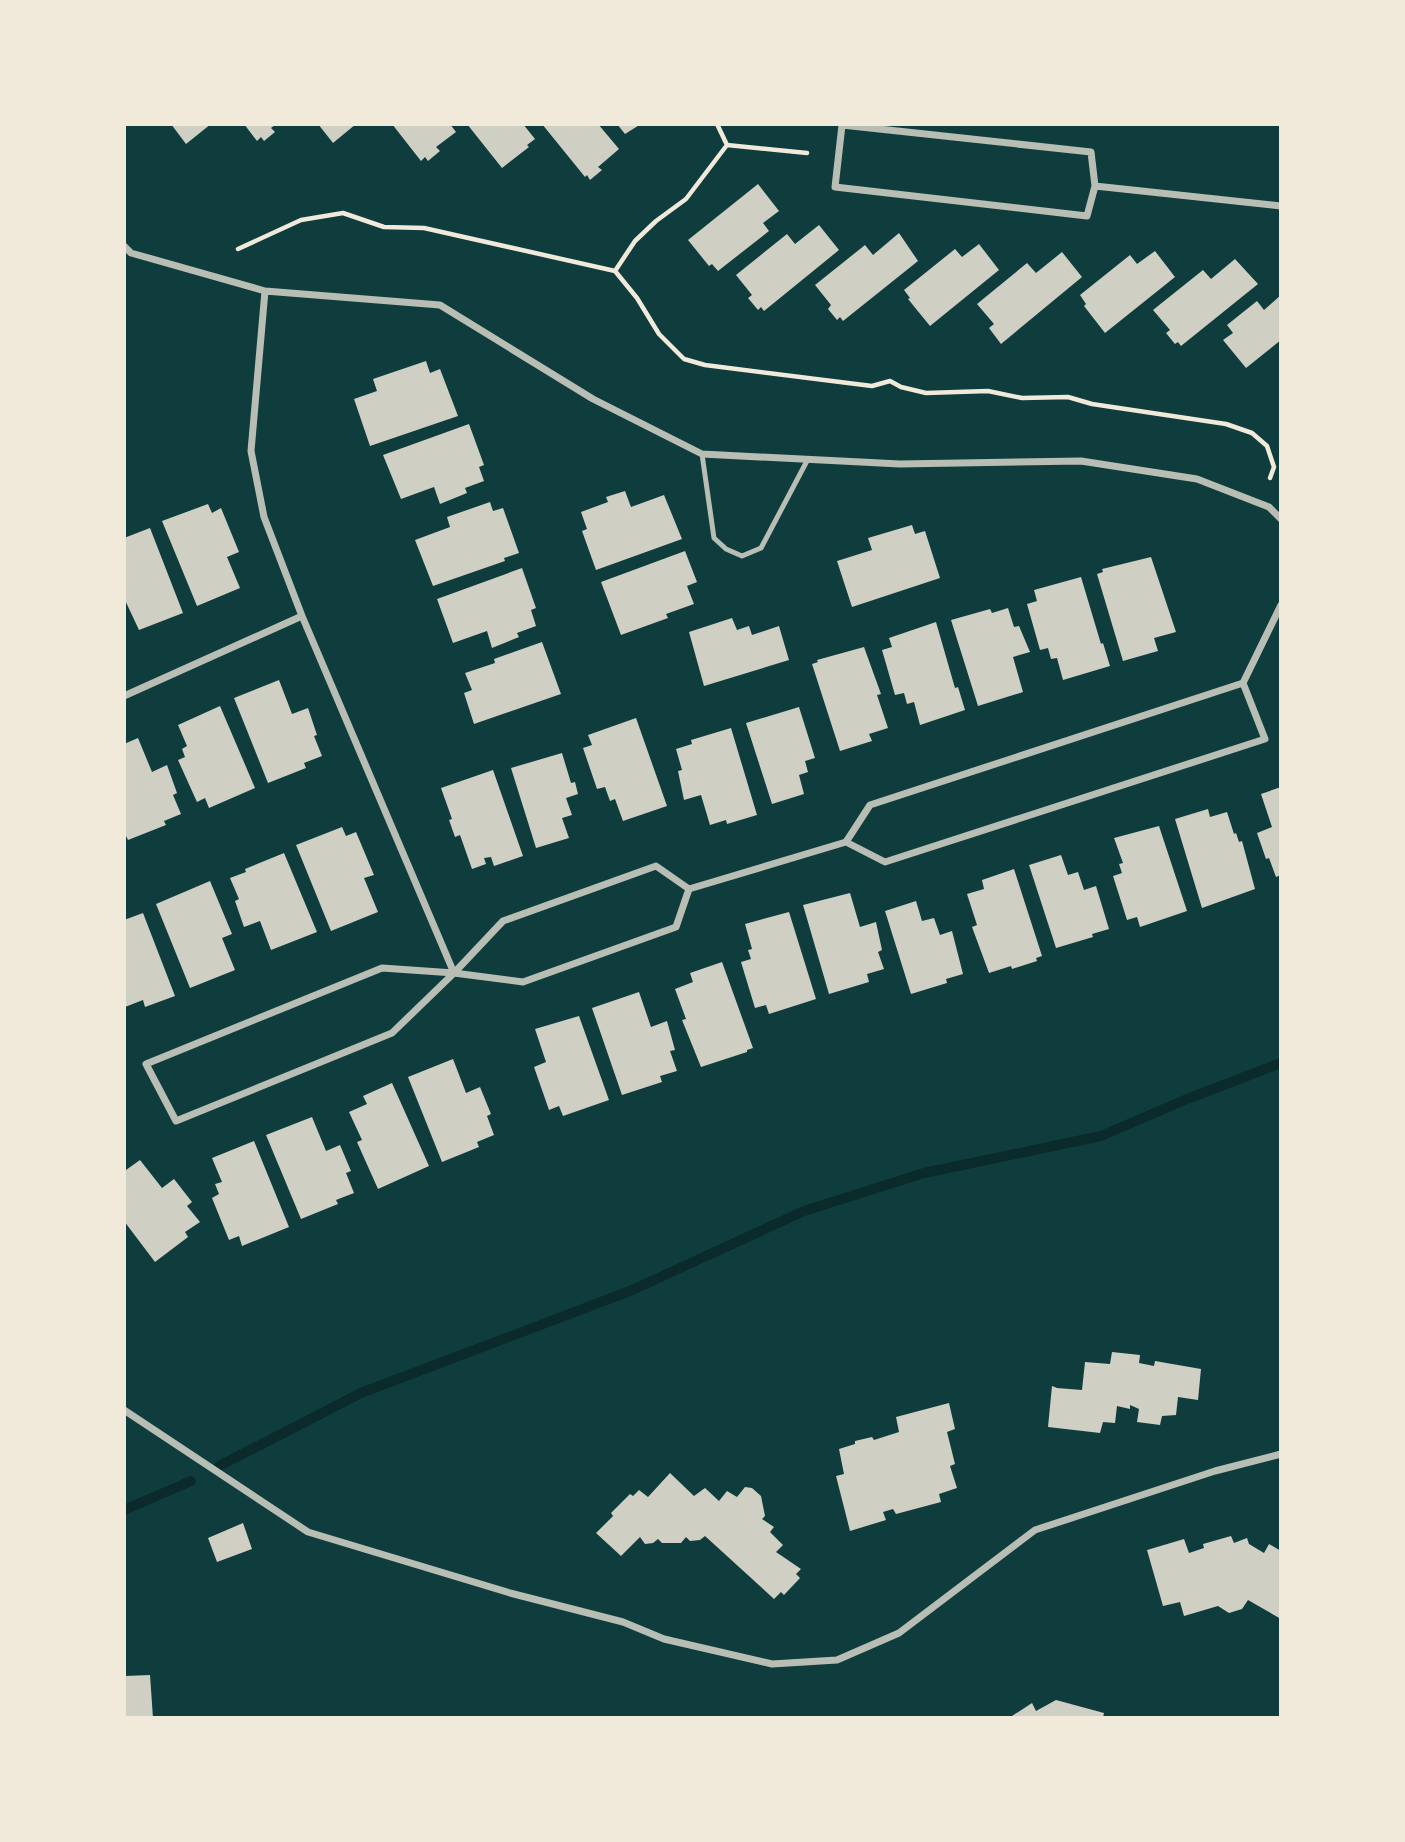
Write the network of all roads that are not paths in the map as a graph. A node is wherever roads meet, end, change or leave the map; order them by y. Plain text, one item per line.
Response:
1 (1095, 186) junction
2 (1281, 206) edge
3 (124, 246) edge
4 (265, 291) junction
5 (702, 454) junction
6 (808, 459) junction
7 (1281, 519) edge
8 (1281, 605) edge
9 (302, 617) junction
10 (1243, 683) junction
11 (124, 696) edge
12 (846, 842) junction
13 (689, 889) junction
14 (454, 973) junction
15 (124, 1410) edge
16 (1281, 1454) edge

1 - 1 street
1 - 2 street
3 - 4 street
4 - 5 street
4 - 9 street
5 - 6 street
5 - 6 lane
6 - 7 street
8 - 10 street
9 - 11 street
9 - 14 street
10 - 12 street
10 - 12 street
12 - 13 street
13 - 14 street
13 - 14 street
14 - 14 street
15 - 16 street

